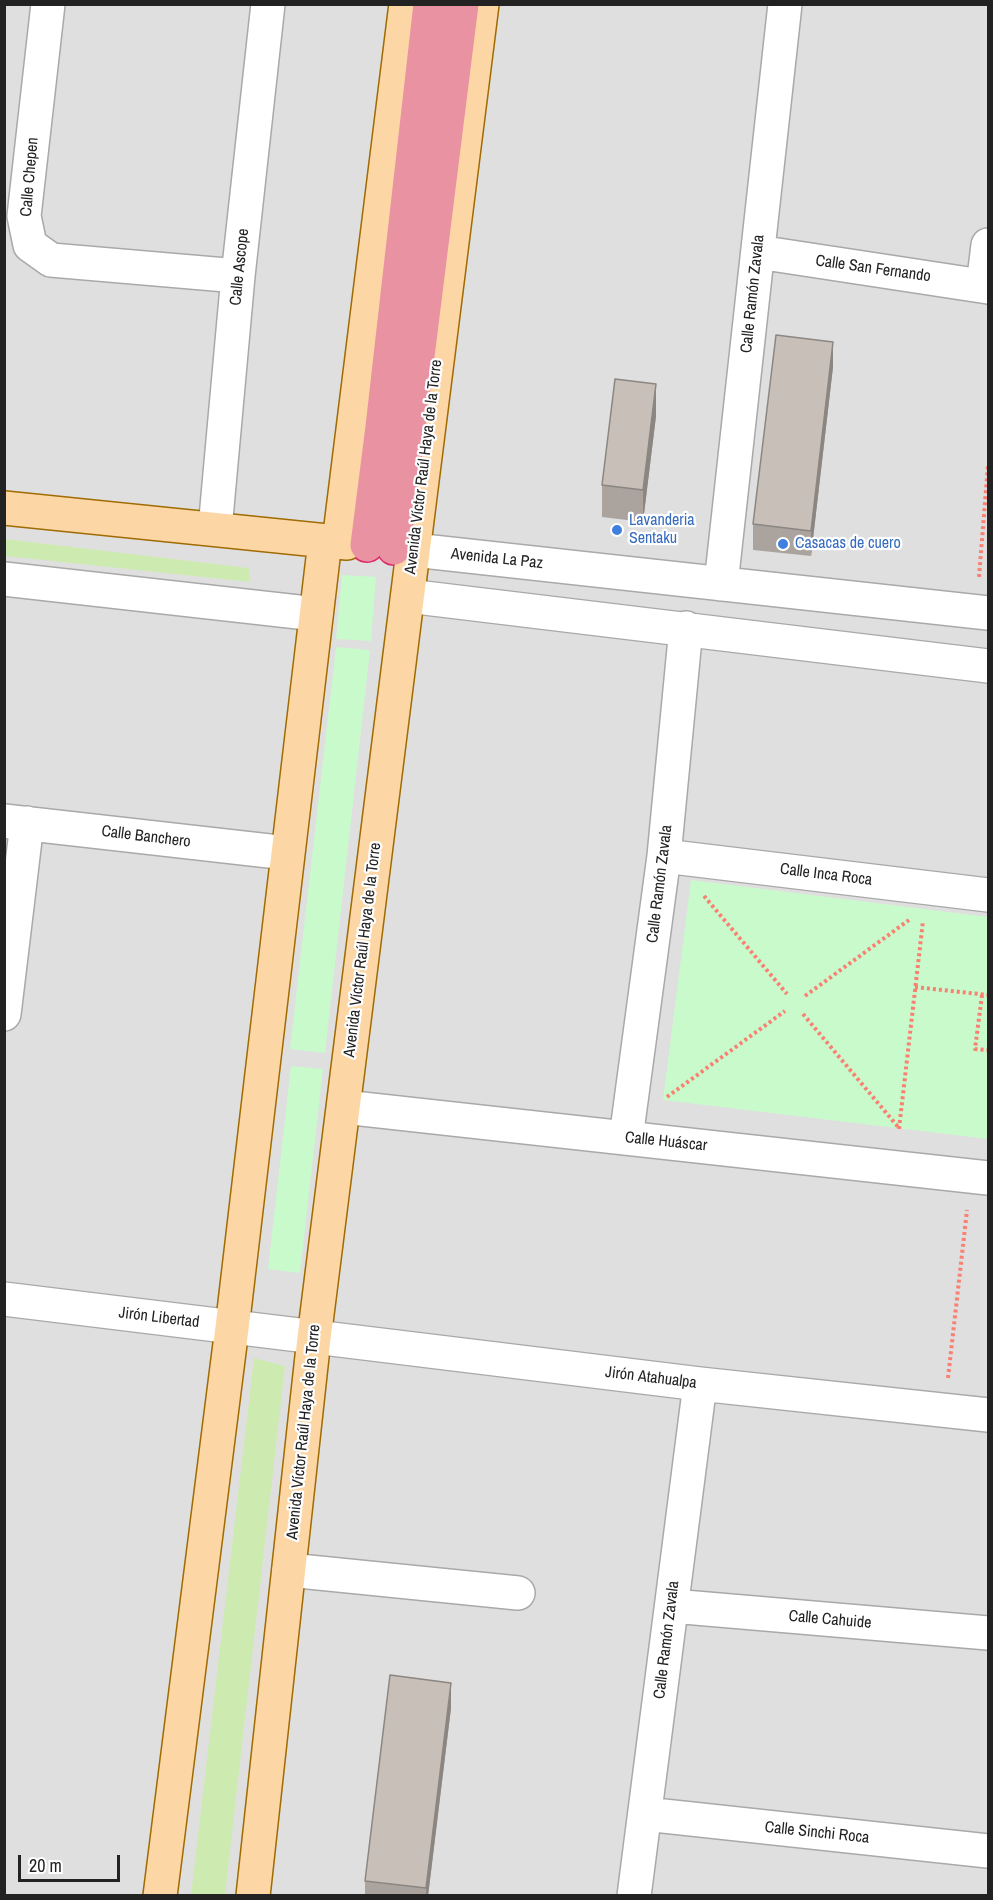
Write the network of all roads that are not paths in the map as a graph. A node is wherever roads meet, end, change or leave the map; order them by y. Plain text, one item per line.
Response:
1 (48, 4) edge
2 (268, 4) edge
3 (406, 4) edge
4 (430, 4) edge
5 (462, 4) edge
6 (482, 4) edge
7 (785, 4) edge
8 (988, 245) edge
9 (758, 252) junction
10 (238, 276) junction
11 (986, 286) edge
12 (4, 508) edge
13 (215, 529) junction
14 (368, 545) junction
15 (4, 579) edge
16 (721, 584) junction
17 (408, 596) junction
18 (982, 613) edge
19 (316, 614) junction
20 (686, 628) junction
21 (988, 666) edge
22 (16, 822) edge
23 (287, 853) junction
24 (664, 856) junction
25 (988, 895) edge
26 (4, 1014) edge
27 (344, 1107) junction
28 (626, 1138) junction
29 (980, 1177) edge
30 (4, 1299) edge
31 (232, 1328) junction
32 (314, 1338) junction
33 (700, 1384) junction
34 (988, 1415) edge
35 (289, 1570) junction
36 (518, 1593) dead end
37 (672, 1606) junction
38 (988, 1633) edge
39 (645, 1814) junction
40 (988, 1851) edge
41 (160, 1896) edge
42 (253, 1896) edge
43 (634, 1896) edge

1 - 10 street, Calle Chepen
2 - 10 street, Calle Ascope
3 - 14 main road, Avenida Víctor Raúl Haya de la Torre
4 - 14 highway
5 - 14 highway
6 - 14 main road, Avenida Víctor Raúl Haya de la Torre
7 - 9 street, Calle Ramón Zavala
8 - 11 street
9 - 11 street, Calle San Fernando
9 - 16 street, Calle Ramón Zavala
10 - 13 street, Calle Ascope
12 - 13 main road, Avenida La Paz
13 - 14 main road, Avenida La Paz
14 - 16 street, Avenida La Paz
14 - 17 main road, Avenida Víctor Raúl Haya de la Torre
14 - 19 main road, Avenida Víctor Raúl Haya de la Torre
15 - 19 street
16 - 18 street, Avenida La Paz
17 - 20 street
17 - 27 main road, Avenida Víctor Raúl Haya de la Torre
19 - 23 main road, Avenida Víctor Raúl Haya de la Torre
20 - 21 street
20 - 24 street, Calle Ramón Zavala
22 - 23 street, Calle Banchero
22 - 26 street
23 - 31 main road, Avenida Víctor Raúl Haya de la Torre
24 - 25 street, Calle Inca Roca
24 - 28 street, Calle Ramón Zavala
27 - 28 street, Calle Huáscar
27 - 32 main road, Avenida Víctor Raúl Haya de la Torre
28 - 29 street, Calle Huáscar
30 - 31 street, Jirón Libertad
31 - 32 street, Jirón Libertad
31 - 41 main road, Avenida Víctor Raúl Haya de la Torre
32 - 33 street, Jirón Atahualpa
32 - 35 main road, Avenida Víctor Raúl Haya de la Torre
33 - 34 street, Jirón Atahualpa
33 - 37 street, Calle Ramón Zavala
35 - 36 street
35 - 42 main road, Avenida Víctor Raúl Haya de la Torre
37 - 38 street, Calle Cahuide
37 - 39 street, Calle Ramón Zavala
39 - 40 street, Calle Sinchi Roca
39 - 43 street, Calle Ramón Zavala

